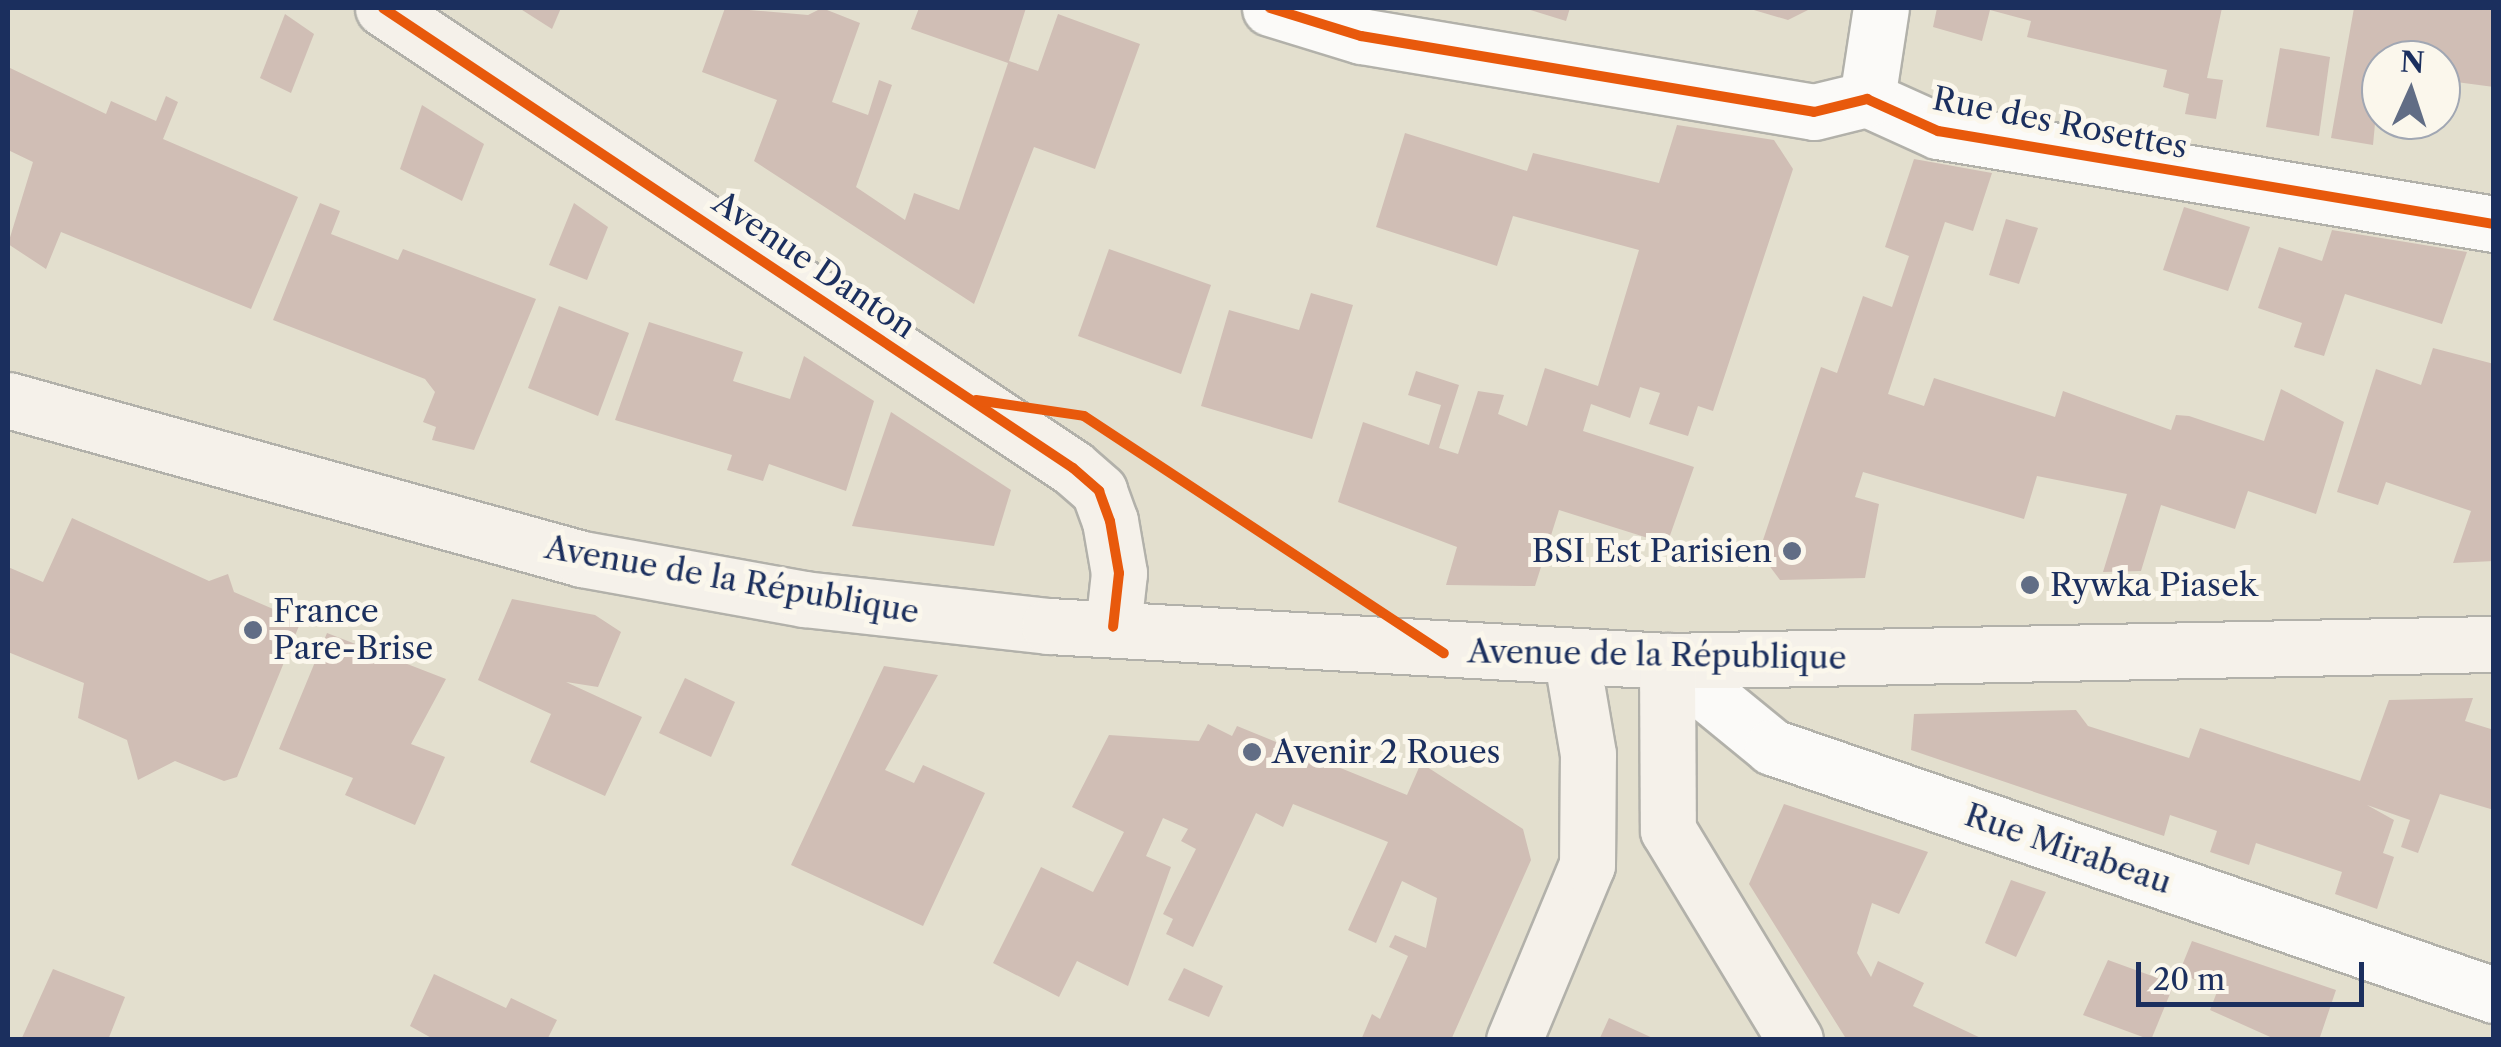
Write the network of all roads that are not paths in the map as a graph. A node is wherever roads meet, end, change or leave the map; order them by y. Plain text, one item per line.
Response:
1 (383, 8) edge
2 (1270, 8) edge
3 (1881, 8) edge
4 (1867, 100) junction
5 (2494, 224) edge
6 (8, 400) edge
7 (1114, 627) junction
8 (2494, 644) edge
9 (1572, 660) junction
10 (1667, 661) junction
11 (1586, 739) junction
12 (1664, 742) junction
13 (2494, 995) edge
14 (1514, 1040) edge
15 (1795, 1040) edge

1 - 7 main road, Avenue Danton
2 - 4 street
3 - 4 street
4 - 5 street, Rue des Rosettes
6 - 7 main road, Avenue de la République
7 - 9 main road, Avenue de la République
8 - 10 main road, Avenue de la République
9 - 10 main road, Avenue de la République
9 - 11 main road
10 - 12 main road
10 - 13 street, Rue Mirabeau
11 - 12 main road
11 - 14 main road
12 - 15 main road

